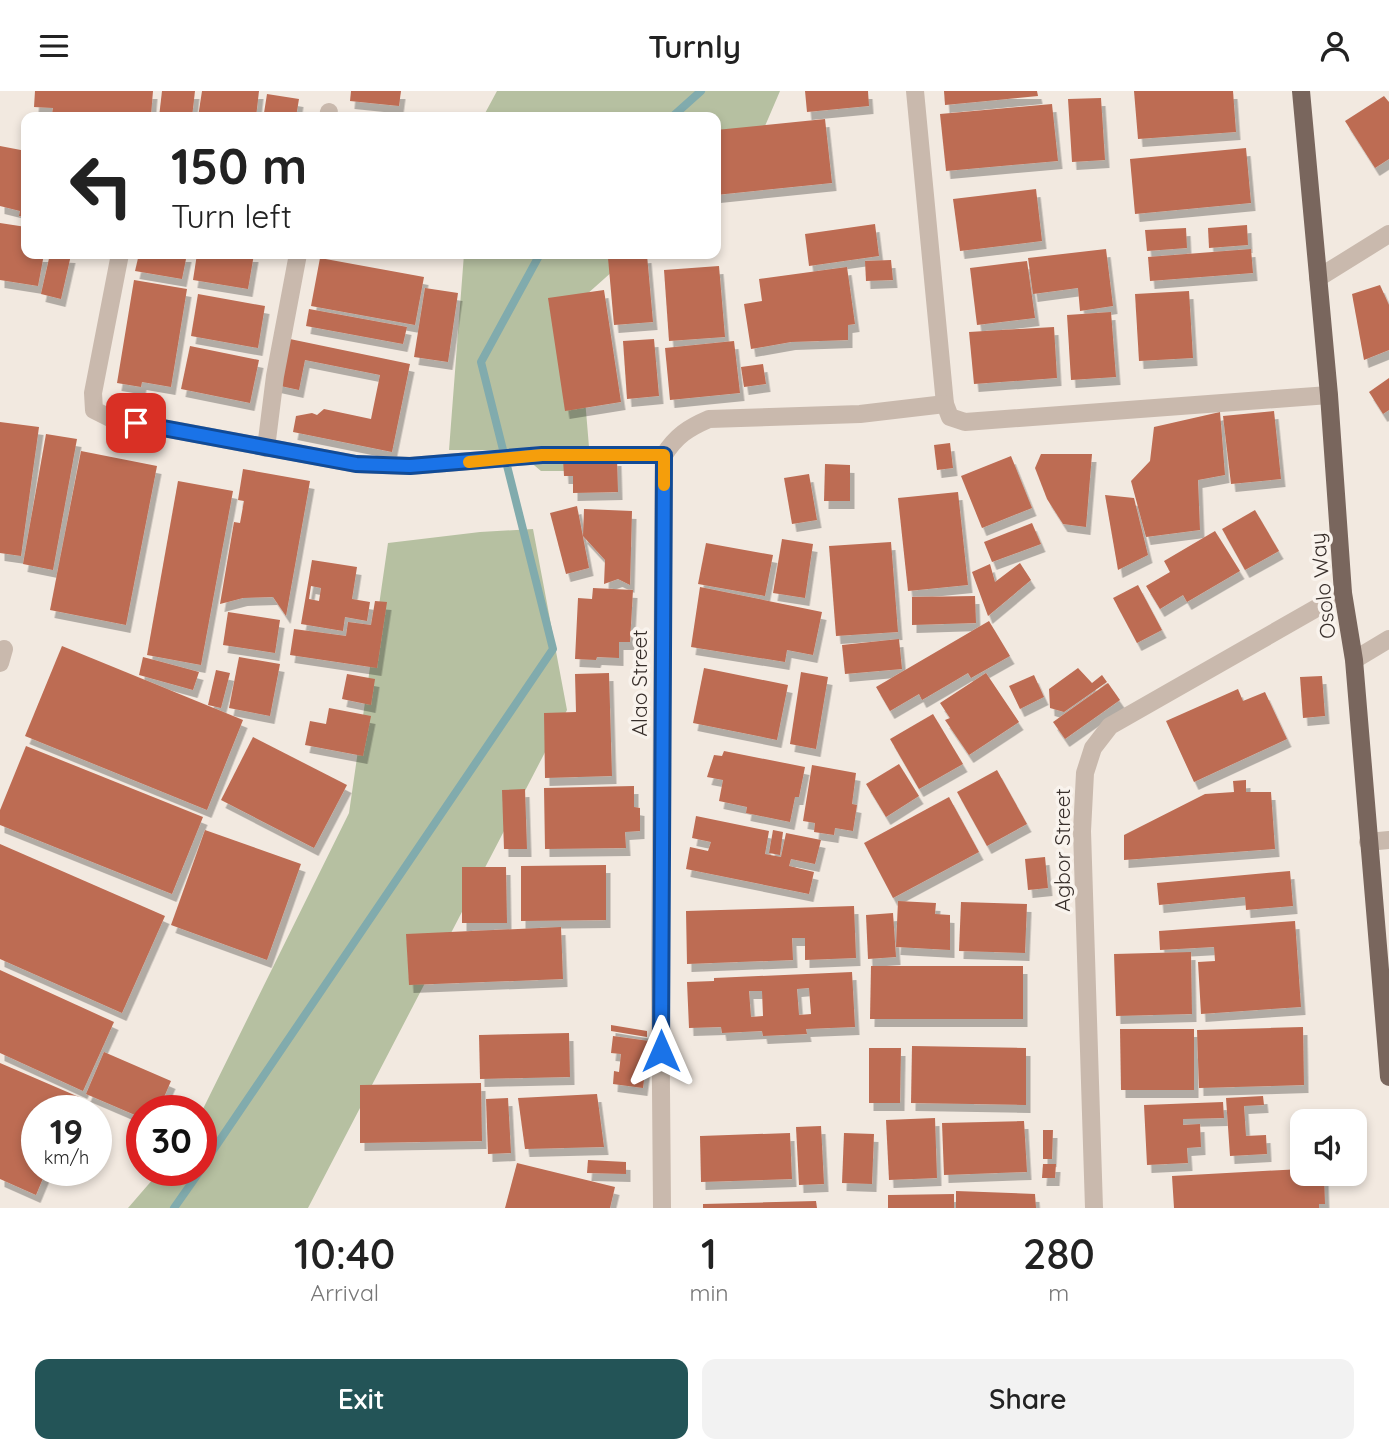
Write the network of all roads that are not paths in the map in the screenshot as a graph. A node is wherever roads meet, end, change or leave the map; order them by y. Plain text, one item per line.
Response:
1 (915, 91) edge
2 (1301, 91) edge
3 (1389, 234) edge
4 (119, 259) edge
5 (297, 259) edge
6 (1318, 278) junction
7 (1329, 395) junction
8 (945, 404) junction
9 (267, 448) junction
10 (664, 455) junction
11 (1343, 593) junction
12 (1389, 639) edge
13 (1354, 660) junction
14 (1389, 840) edge
15 (1368, 842) junction
16 (1389, 1077) edge
17 (662, 1208) edge
18 (1094, 1208) edge

1 - 8 street
2 - 6 main road, Osolo Way
3 - 6 street
4 - 9 street
5 - 9 street
6 - 7 main road, Osolo Way
7 - 8 street
7 - 11 main road, Osolo Way
8 - 10 street
9 - 10 street
10 - 17 street, Alao Street
11 - 13 main road, Osolo Way
11 - 18 street, Agbor Street
12 - 13 street
13 - 15 main road, Osolo Way
14 - 15 street
15 - 16 main road, Osolo Way

